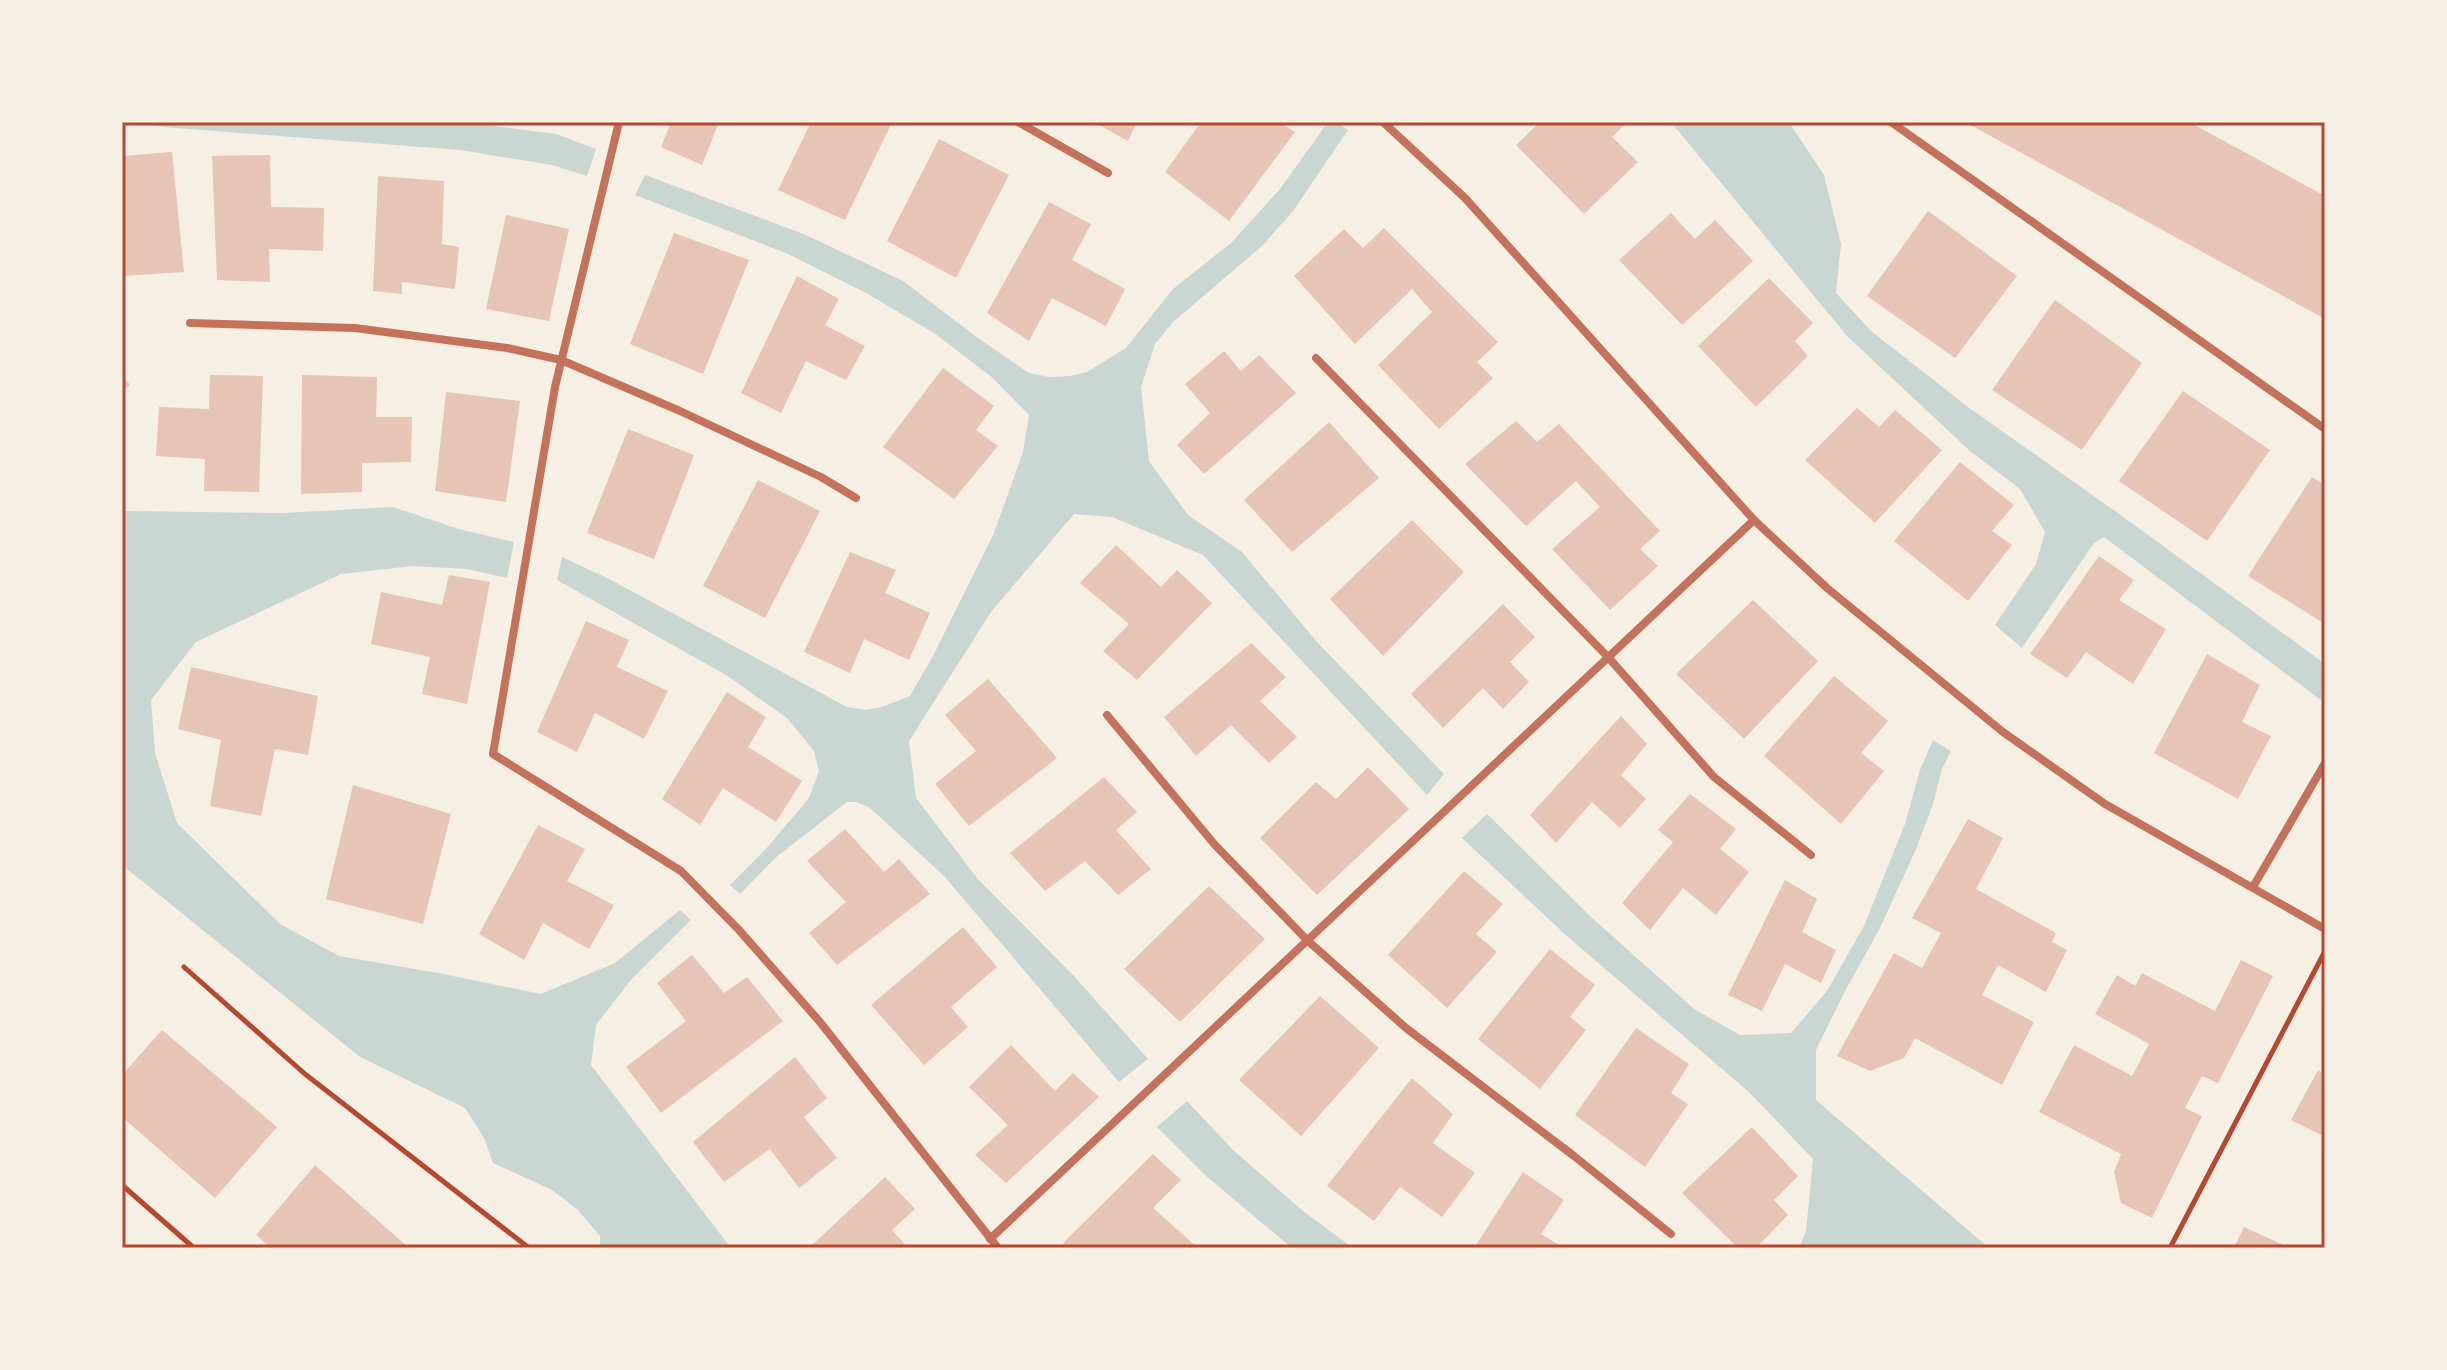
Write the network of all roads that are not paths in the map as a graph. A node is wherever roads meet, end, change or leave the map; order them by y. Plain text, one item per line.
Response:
1 (619, 122) edge
2 (1018, 122) edge
3 (1383, 122) edge
4 (1891, 122) edge
5 (1108, 173) dead end
6 (190, 323) dead end
7 (1316, 358) dead end
8 (561, 360) junction
9 (2325, 429) edge
10 (856, 498) dead end
11 (1754, 520) junction
12 (1608, 657) junction
13 (1107, 715) dead end
14 (2325, 763) edge
15 (1811, 855) dead end
16 (2253, 887) junction
17 (2325, 929) edge
18 (1307, 940) junction
19 (1671, 1234) dead end
20 (990, 1239) junction
21 (998, 1248) edge

1 - 8 street
2 - 5 street
3 - 11 street
4 - 9 street
6 - 8 street
7 - 12 street
8 - 10 street
8 - 20 street
11 - 12 street
11 - 16 street
12 - 15 street
12 - 18 street
13 - 18 street
14 - 16 street
16 - 17 street
18 - 19 street
18 - 20 street
20 - 21 street

